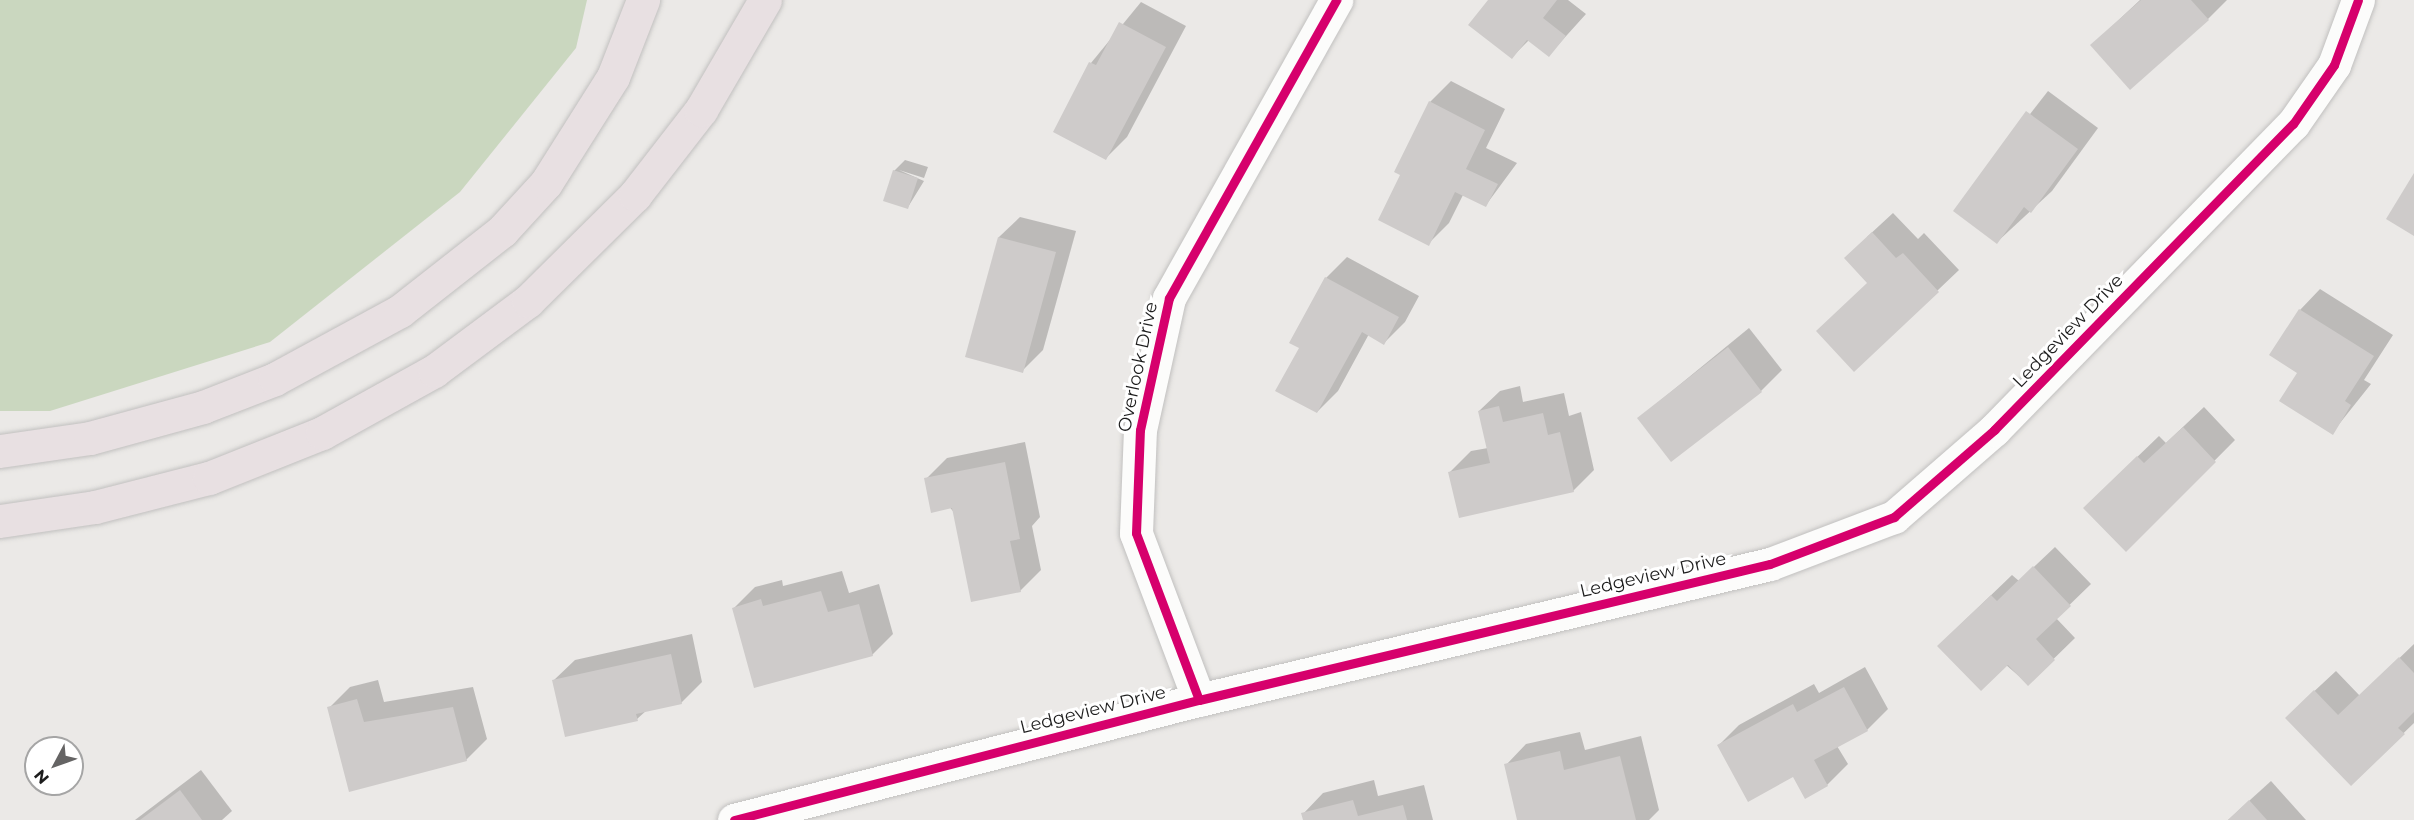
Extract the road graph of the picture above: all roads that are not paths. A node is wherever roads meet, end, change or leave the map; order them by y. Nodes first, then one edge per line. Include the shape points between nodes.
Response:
1 (643, 0) edge
2 (765, 0) edge
3 (1336, 0) edge
4 (2358, 0) edge
5 (0, 451) edge
6 (0, 521) edge
7 (1199, 700) junction
8 (734, 820) edge

1 - 5 highway via 613,77 565,159 502,231 409,305 309,362 203,407 109,434
2 - 6 highway via 701,110 635,195 536,295 434,371 322,433 209,478 105,505
3 - 7 street, Overlook Drive via 1169,298 1140,430 1136,533
4 - 7 street, Ledgeview Drive via 2334,65 2293,124 1994,430 1894,517 1770,564
7 - 8 street, Ledgeview Drive

